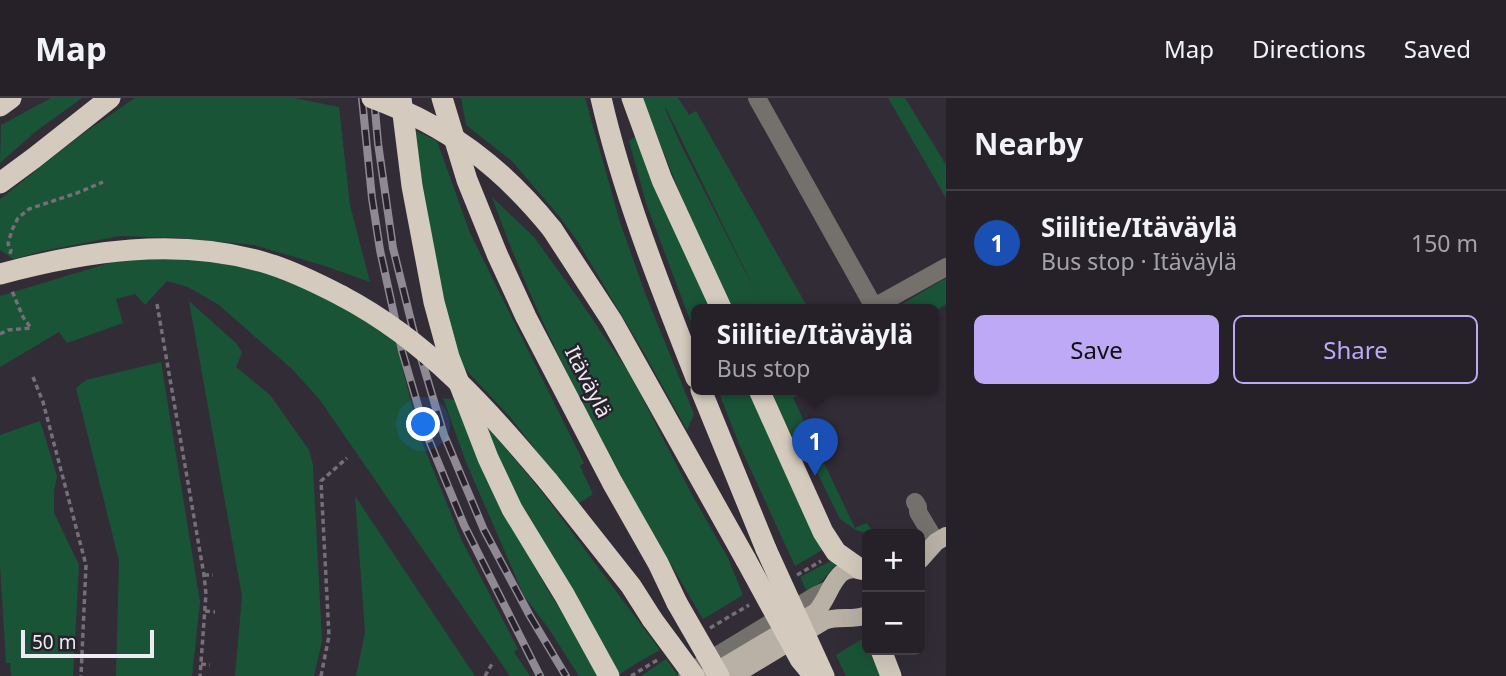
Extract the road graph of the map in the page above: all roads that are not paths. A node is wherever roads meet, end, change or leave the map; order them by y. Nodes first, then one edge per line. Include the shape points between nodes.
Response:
1 (11, 98) edge
2 (372, 98) edge
3 (401, 98) edge
4 (442, 98) edge
5 (601, 98) edge
6 (632, 98) edge
7 (757, 98) edge
8 (102, 105) edge
9 (0, 106) edge
10 (0, 183) edge
11 (946, 267) edge
12 (6, 272) edge
13 (719, 304) edge
14 (872, 304) edge
15 (879, 304) edge
16 (691, 365) edge
17 (703, 395) edge
18 (762, 395) edge
19 (915, 502) dead end
20 (934, 542) edge
21 (862, 569) edge
22 (862, 571) edge
23 (830, 589) junction
24 (859, 617) edge
25 (883, 655) edge
26 (609, 676) edge
27 (687, 676) edge
28 (694, 676) edge
29 (708, 676) edge
30 (719, 676) edge
31 (733, 676) edge
32 (814, 676) edge
33 (824, 676) edge
34 (891, 676) edge

1 - 9 highway
2 - 32 highway, bridge via 422,119 475,152 529,201 552,229 612,321 800,659
3 - 26 highway via 412,186 449,357 512,509
4 - 30 highway, Itäväylä, bridge via 467,180 517,296
5 - 16 highway via 645,245
6 - 13 highway via 662,180
7 - 14 lane
8 - 10 highway
11 - 15 lane
12 - 28 highway, bridge via 119,250 191,250 264,262 342,296 389,323 493,416 631,586
17 - 33 highway, bridge
18 - 21 highway via 823,532 836,552
19 - 20 lane
22 - 23 main road via 841,573
23 - 27 lane
23 - 29 main road via 816,612
24 - 31 main road via 824,621
25 - 34 highway

